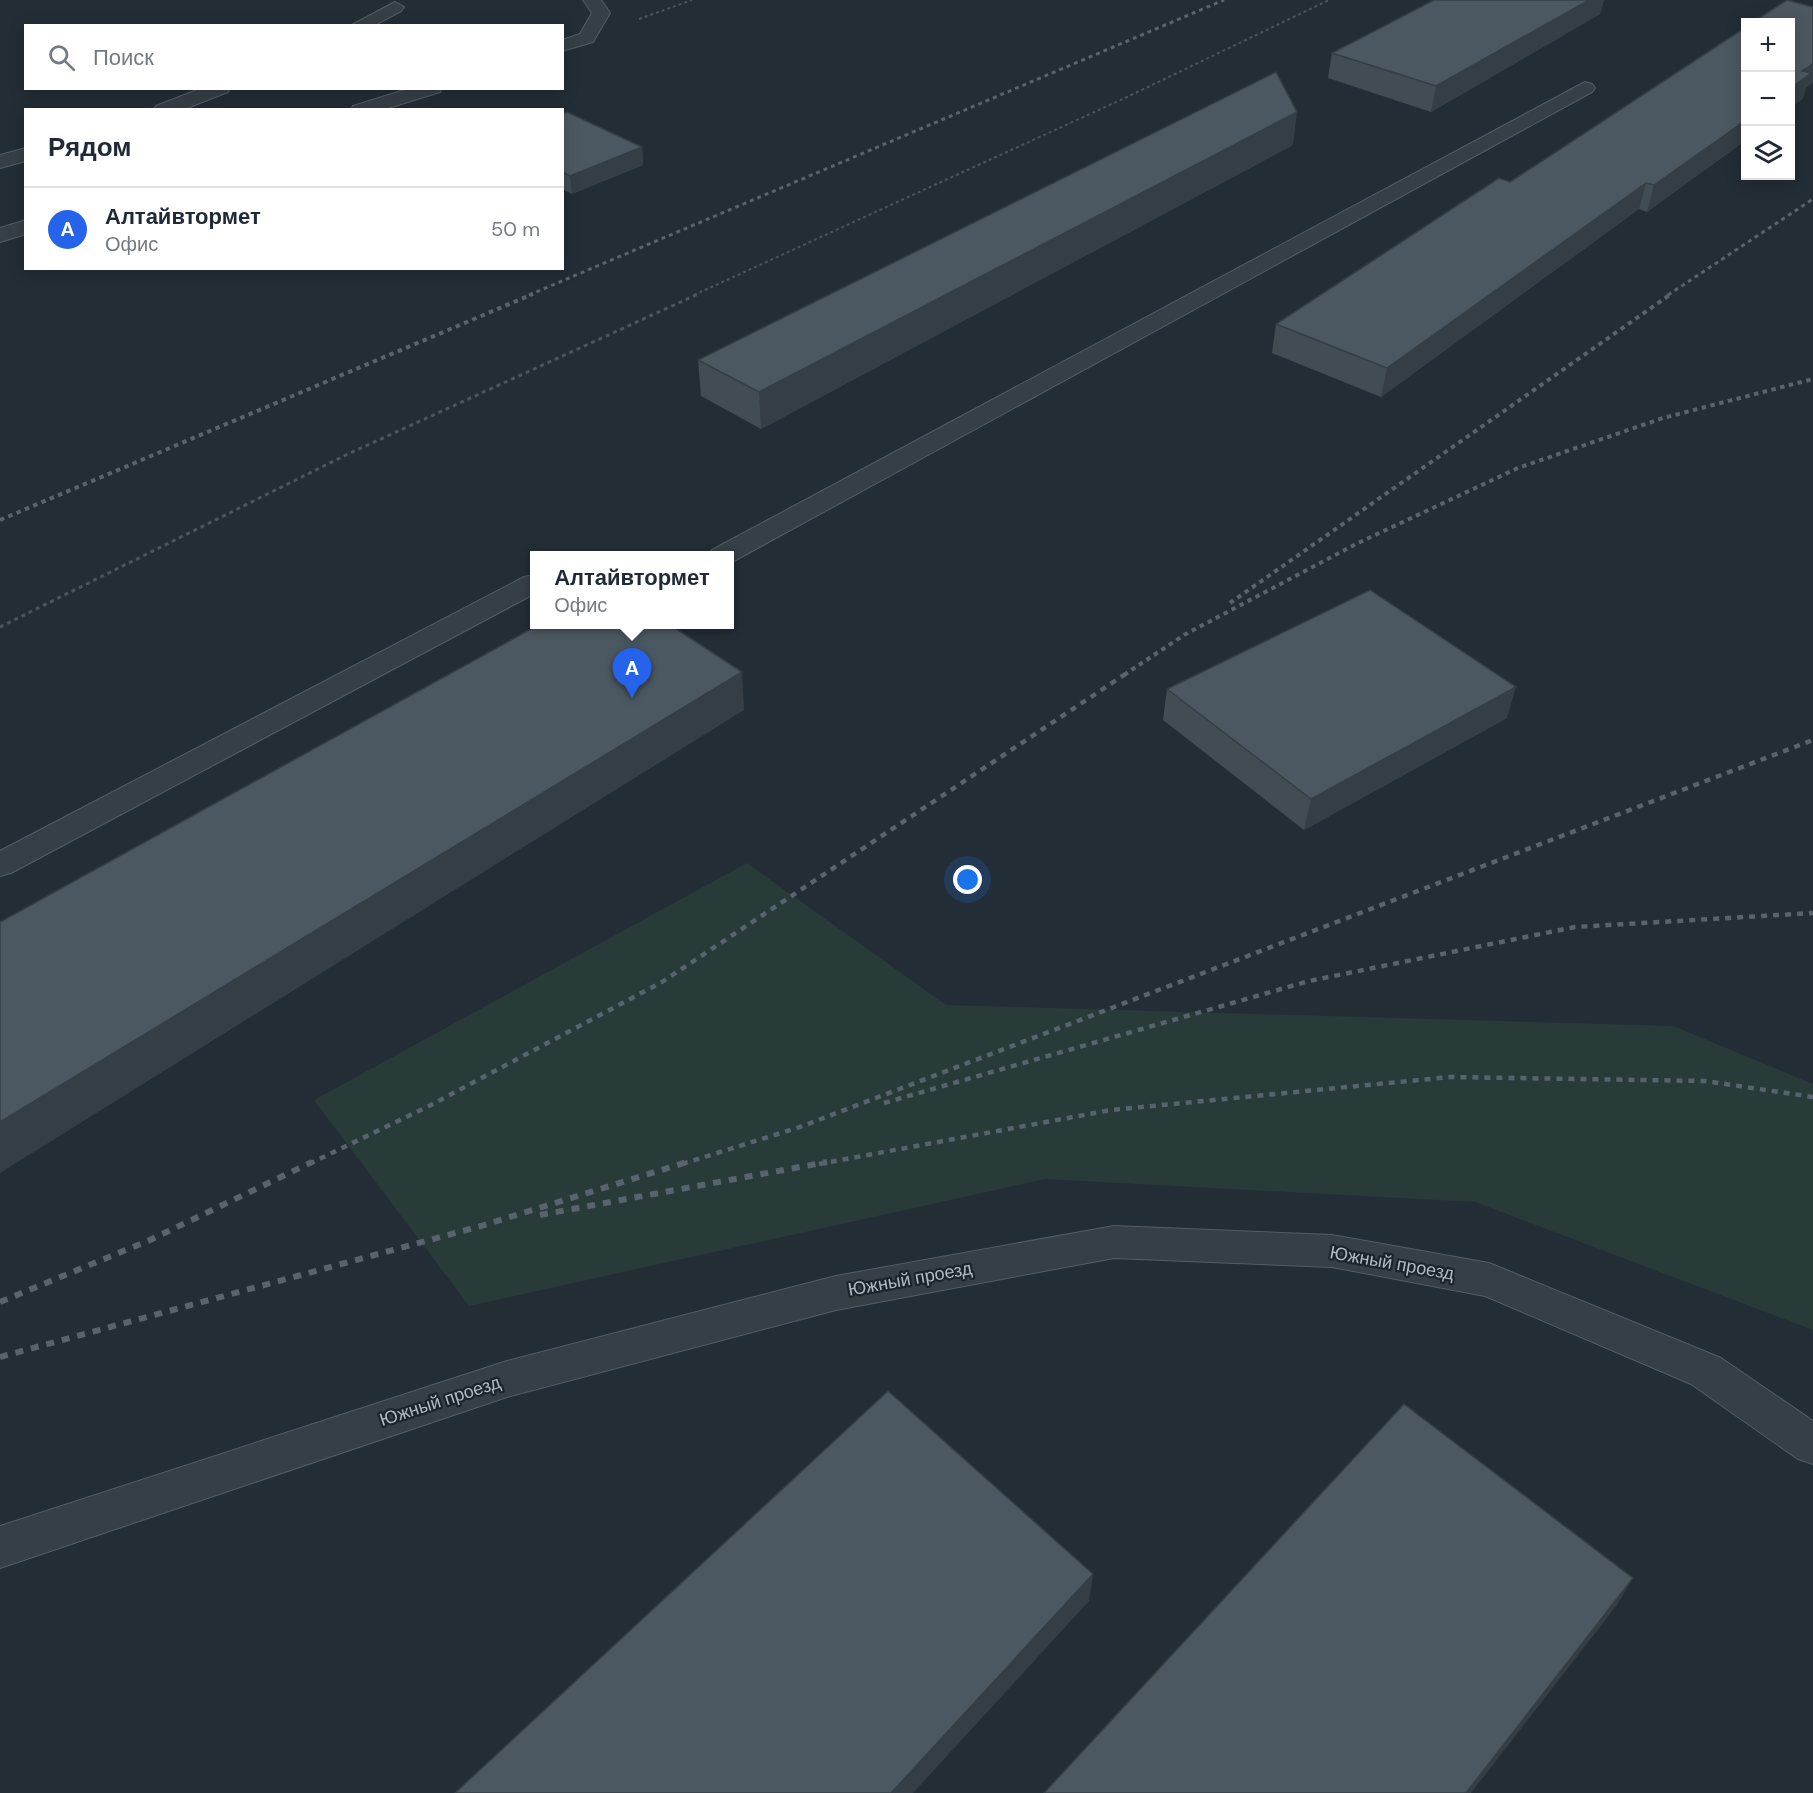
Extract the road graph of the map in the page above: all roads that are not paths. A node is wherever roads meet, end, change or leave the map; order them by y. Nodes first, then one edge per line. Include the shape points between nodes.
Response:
1 (592, 0) edge
2 (395, 7) dead end
3 (363, 24) edge
4 (564, 45) edge
5 (1586, 88) dead end
6 (216, 90) edge
7 (426, 90) edge
8 (168, 108) edge
9 (367, 108) edge
10 (24, 155) edge
11 (0, 162) edge
12 (24, 227) edge
13 (0, 236) edge
14 (729, 551) edge
15 (530, 585) edge
16 (0, 865) edge
17 (1813, 1445) edge
18 (0, 1548) edge

1 - 4 street via 601,13 587,38
2 - 3 street
5 - 14 street
6 - 8 street
7 - 9 street
10 - 11 street
12 - 13 street
15 - 16 street
17 - 18 street, Южный проезд via 1706,1371 1489,1280 1332,1251 1114,1242 836,1293 507,1379

